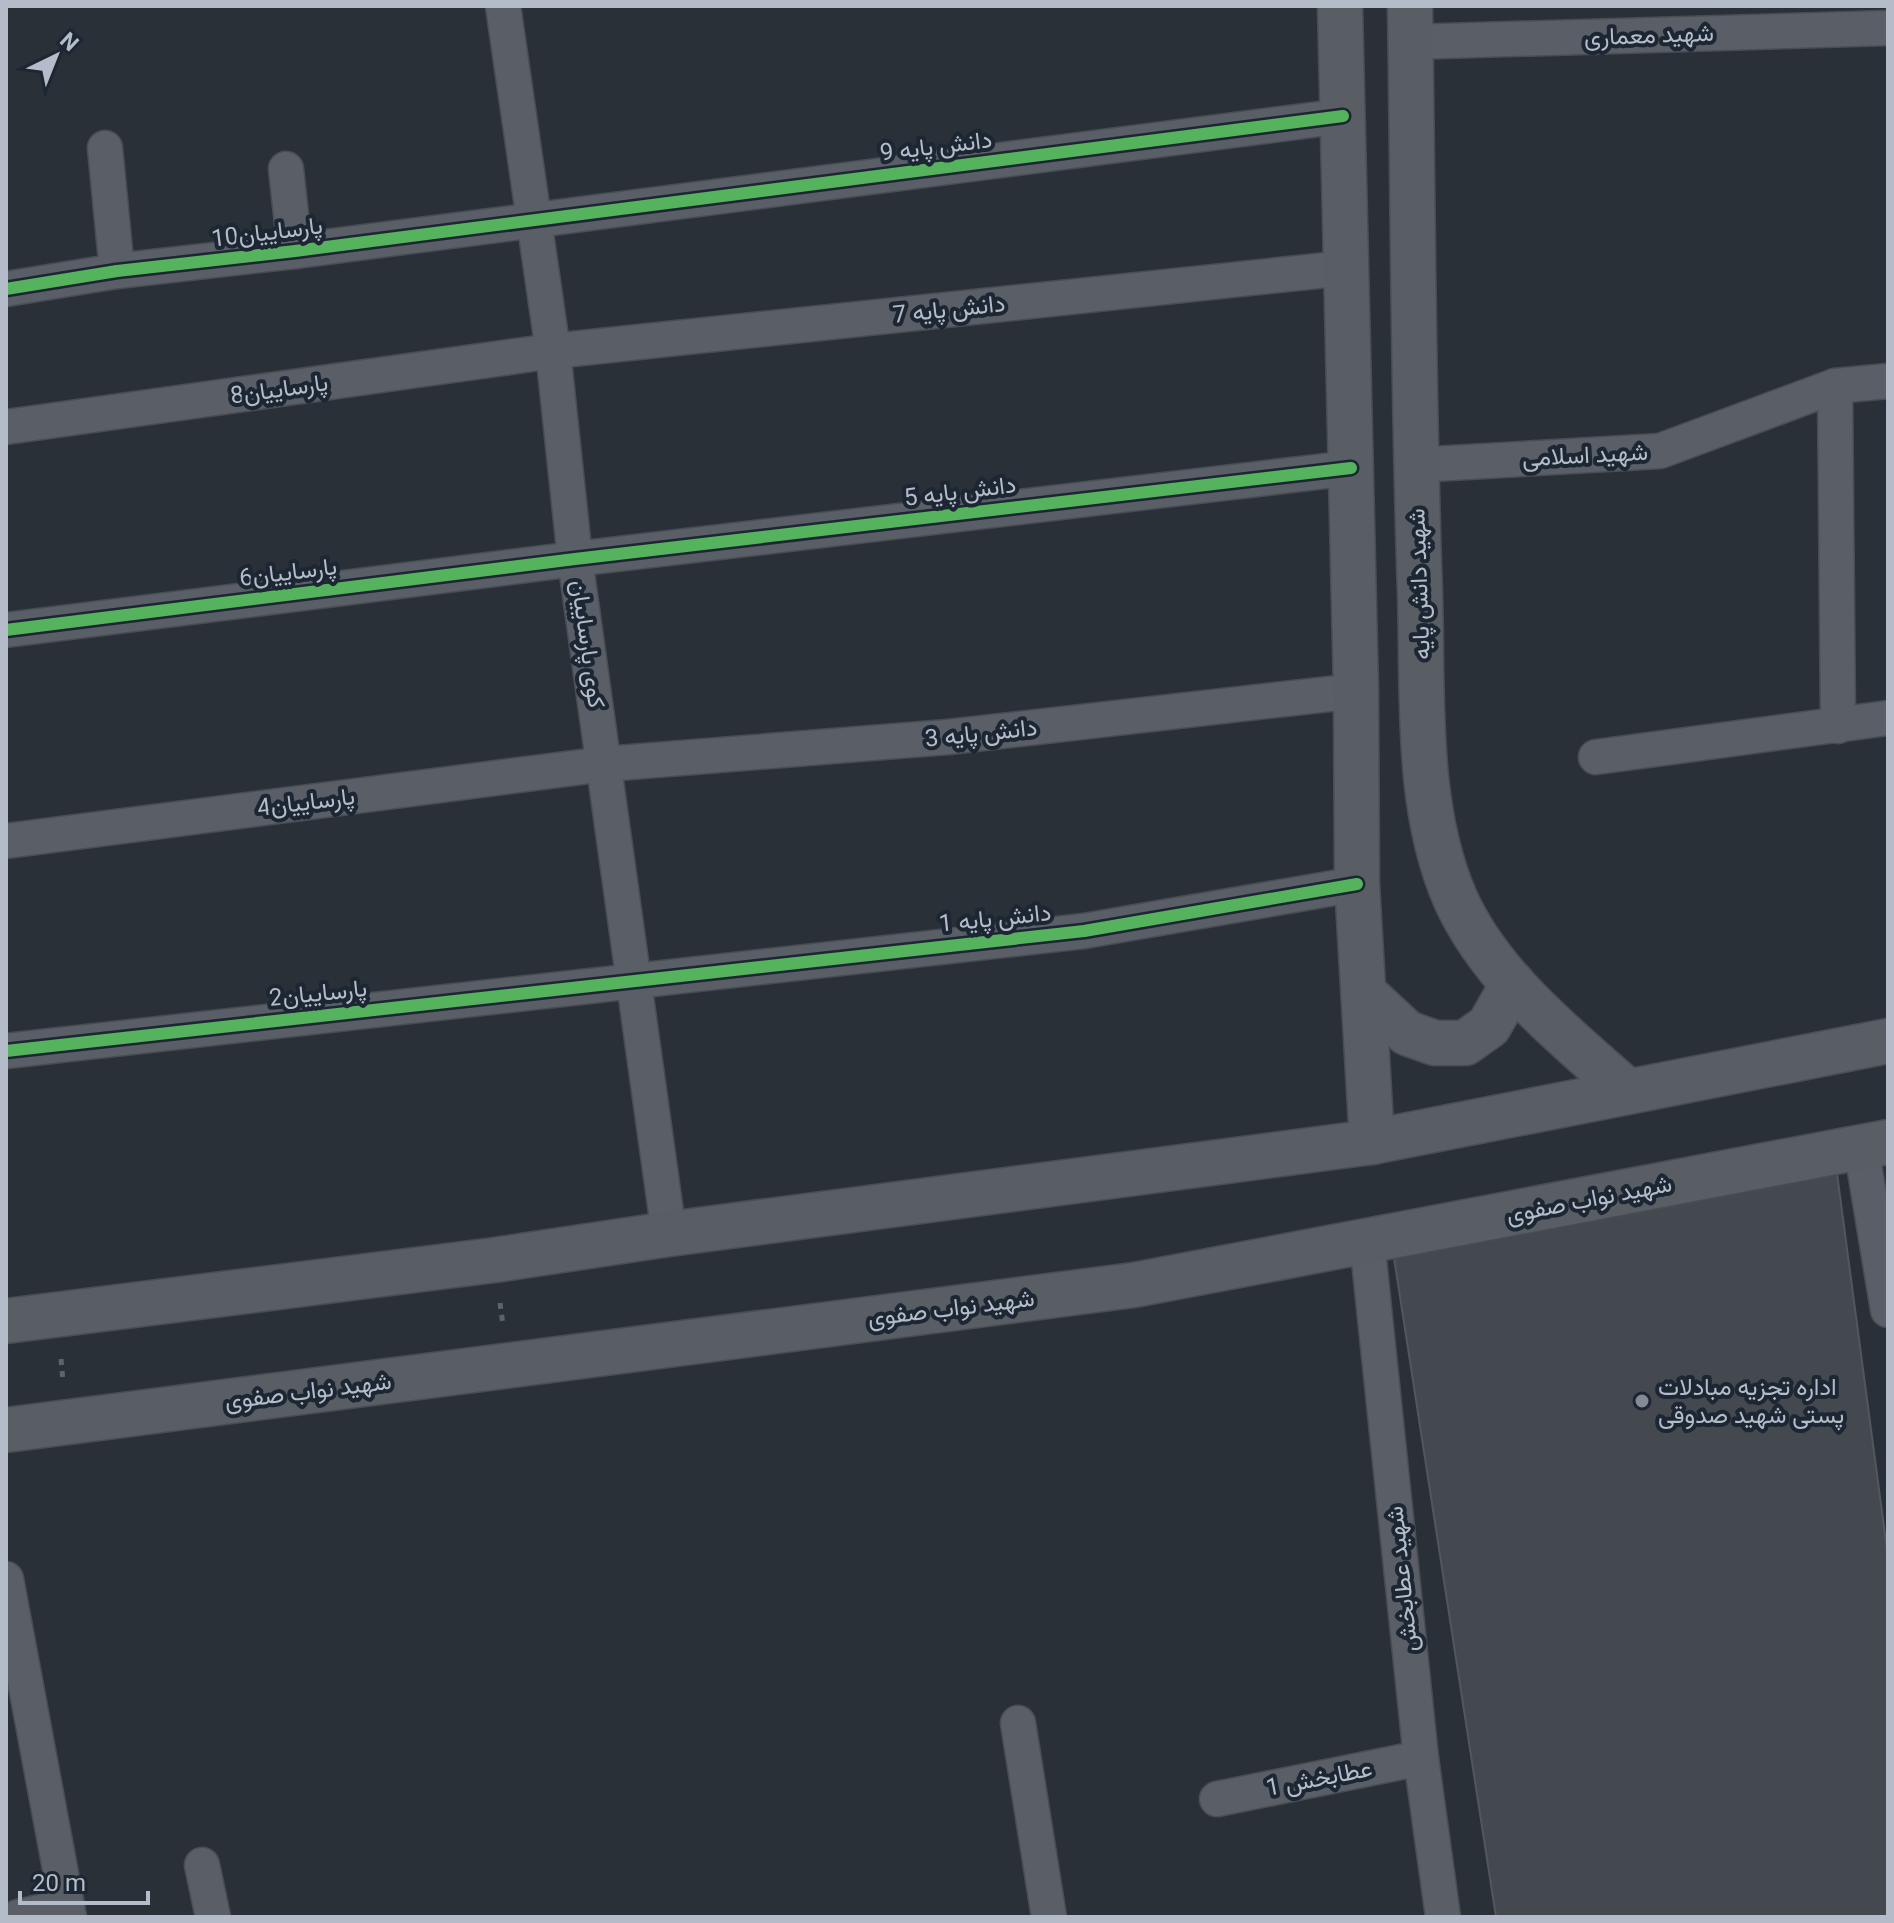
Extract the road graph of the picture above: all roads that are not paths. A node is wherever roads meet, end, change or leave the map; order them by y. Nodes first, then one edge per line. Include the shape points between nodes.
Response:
1 (504, 6) edge
2 (1340, 6) edge
3 (1410, 24) edge
4 (1888, 28) edge
5 (1343, 116) junction
6 (105, 148) dead end
7 (286, 169) dead end
8 (534, 219) junction
9 (295, 251) junction
10 (1346, 268) junction
11 (117, 271) junction
12 (6, 289) edge
13 (553, 351) junction
14 (1888, 381) edge
15 (1835, 386) junction
16 (6, 427) edge
17 (1415, 465) junction
18 (1351, 468) junction
19 (575, 559) junction
20 (6, 630) edge
21 (1356, 691) junction
22 (1888, 718) edge
23 (1838, 726) junction
24 (1596, 757) dead end
25 (605, 764) junction
26 (6, 841) edge
27 (1357, 884) junction
28 (634, 979) junction
29 (1513, 984) junction
30 (1364, 993) junction
31 (1888, 1041) edge
32 (6, 1051) edge
33 (1627, 1091) junction
34 (1372, 1142) junction
35 (1874, 1145) edge
36 (669, 1234) junction
37 (1367, 1241) junction
38 (1888, 1310) edge
39 (6, 1321) edge
40 (6, 1430) edge
41 (6, 1579) edge
42 (1018, 1723) dead end
43 (1421, 1758) junction
44 (1217, 1799) dead end
45 (202, 1865) dead end
46 (68, 1911) edge
47 (18, 1917) edge
48 (213, 1917) edge
49 (1049, 1917) edge
50 (1443, 1917) edge

1 - 8 street, کوی پارساییان
2 - 5 main road
3 - 4 street, شهید معماری
3 - 17 main road, شهید دانش پایه
5 - 8 street, دانش پایه 9
5 - 10 main road
6 - 11 street
7 - 9 street
8 - 9 street, پارساییان10
8 - 13 street, کوی پارساییان
9 - 11 street, پارساییان10
10 - 13 street, دانش پایه 7
10 - 18 main road
11 - 12 street, پارساییان10
13 - 16 street, پارساییان8
13 - 19 street, کوی پارساییان
14 - 15 street, شهید اسلامی
15 - 17 street, شهید اسلامی via 1660,451
15 - 23 street
17 - 29 main road, شهید دانش پایه via 1426,785 1456,900 1479,943
18 - 19 street, دانش پایه 5
18 - 21 main road
19 - 20 street, پارساییان6
19 - 25 street, کوی پارساییان
21 - 25 street, دانش پایه 3 via 948,737
21 - 27 main road
22 - 23 street
23 - 24 street
25 - 26 street, پارساییان4
25 - 28 street, کوی پارساییان
27 - 28 street, دانش پایه 1 via 1084,931
27 - 30 main road
28 - 32 street, پارساییان2
28 - 36 street, کوی پارساییان
29 - 30 main road via 1489,1026 1465,1043 1435,1043 1407,1033
29 - 33 main road, شهید دانش پایه
30 - 34 main road
31 - 33 main road
33 - 34 main road
34 - 36 main road
35 - 37 main road, شهید نواب صفوی
35 - 38 street
36 - 39 main road
37 - 40 main road, شهید نواب صفوی via 1134,1285
37 - 43 street, شهید عطابخش
41 - 46 street
42 - 49 street
43 - 44 street, عطابخش 1
43 - 50 street, شهید عطابخش
45 - 48 street
46 - 47 street

